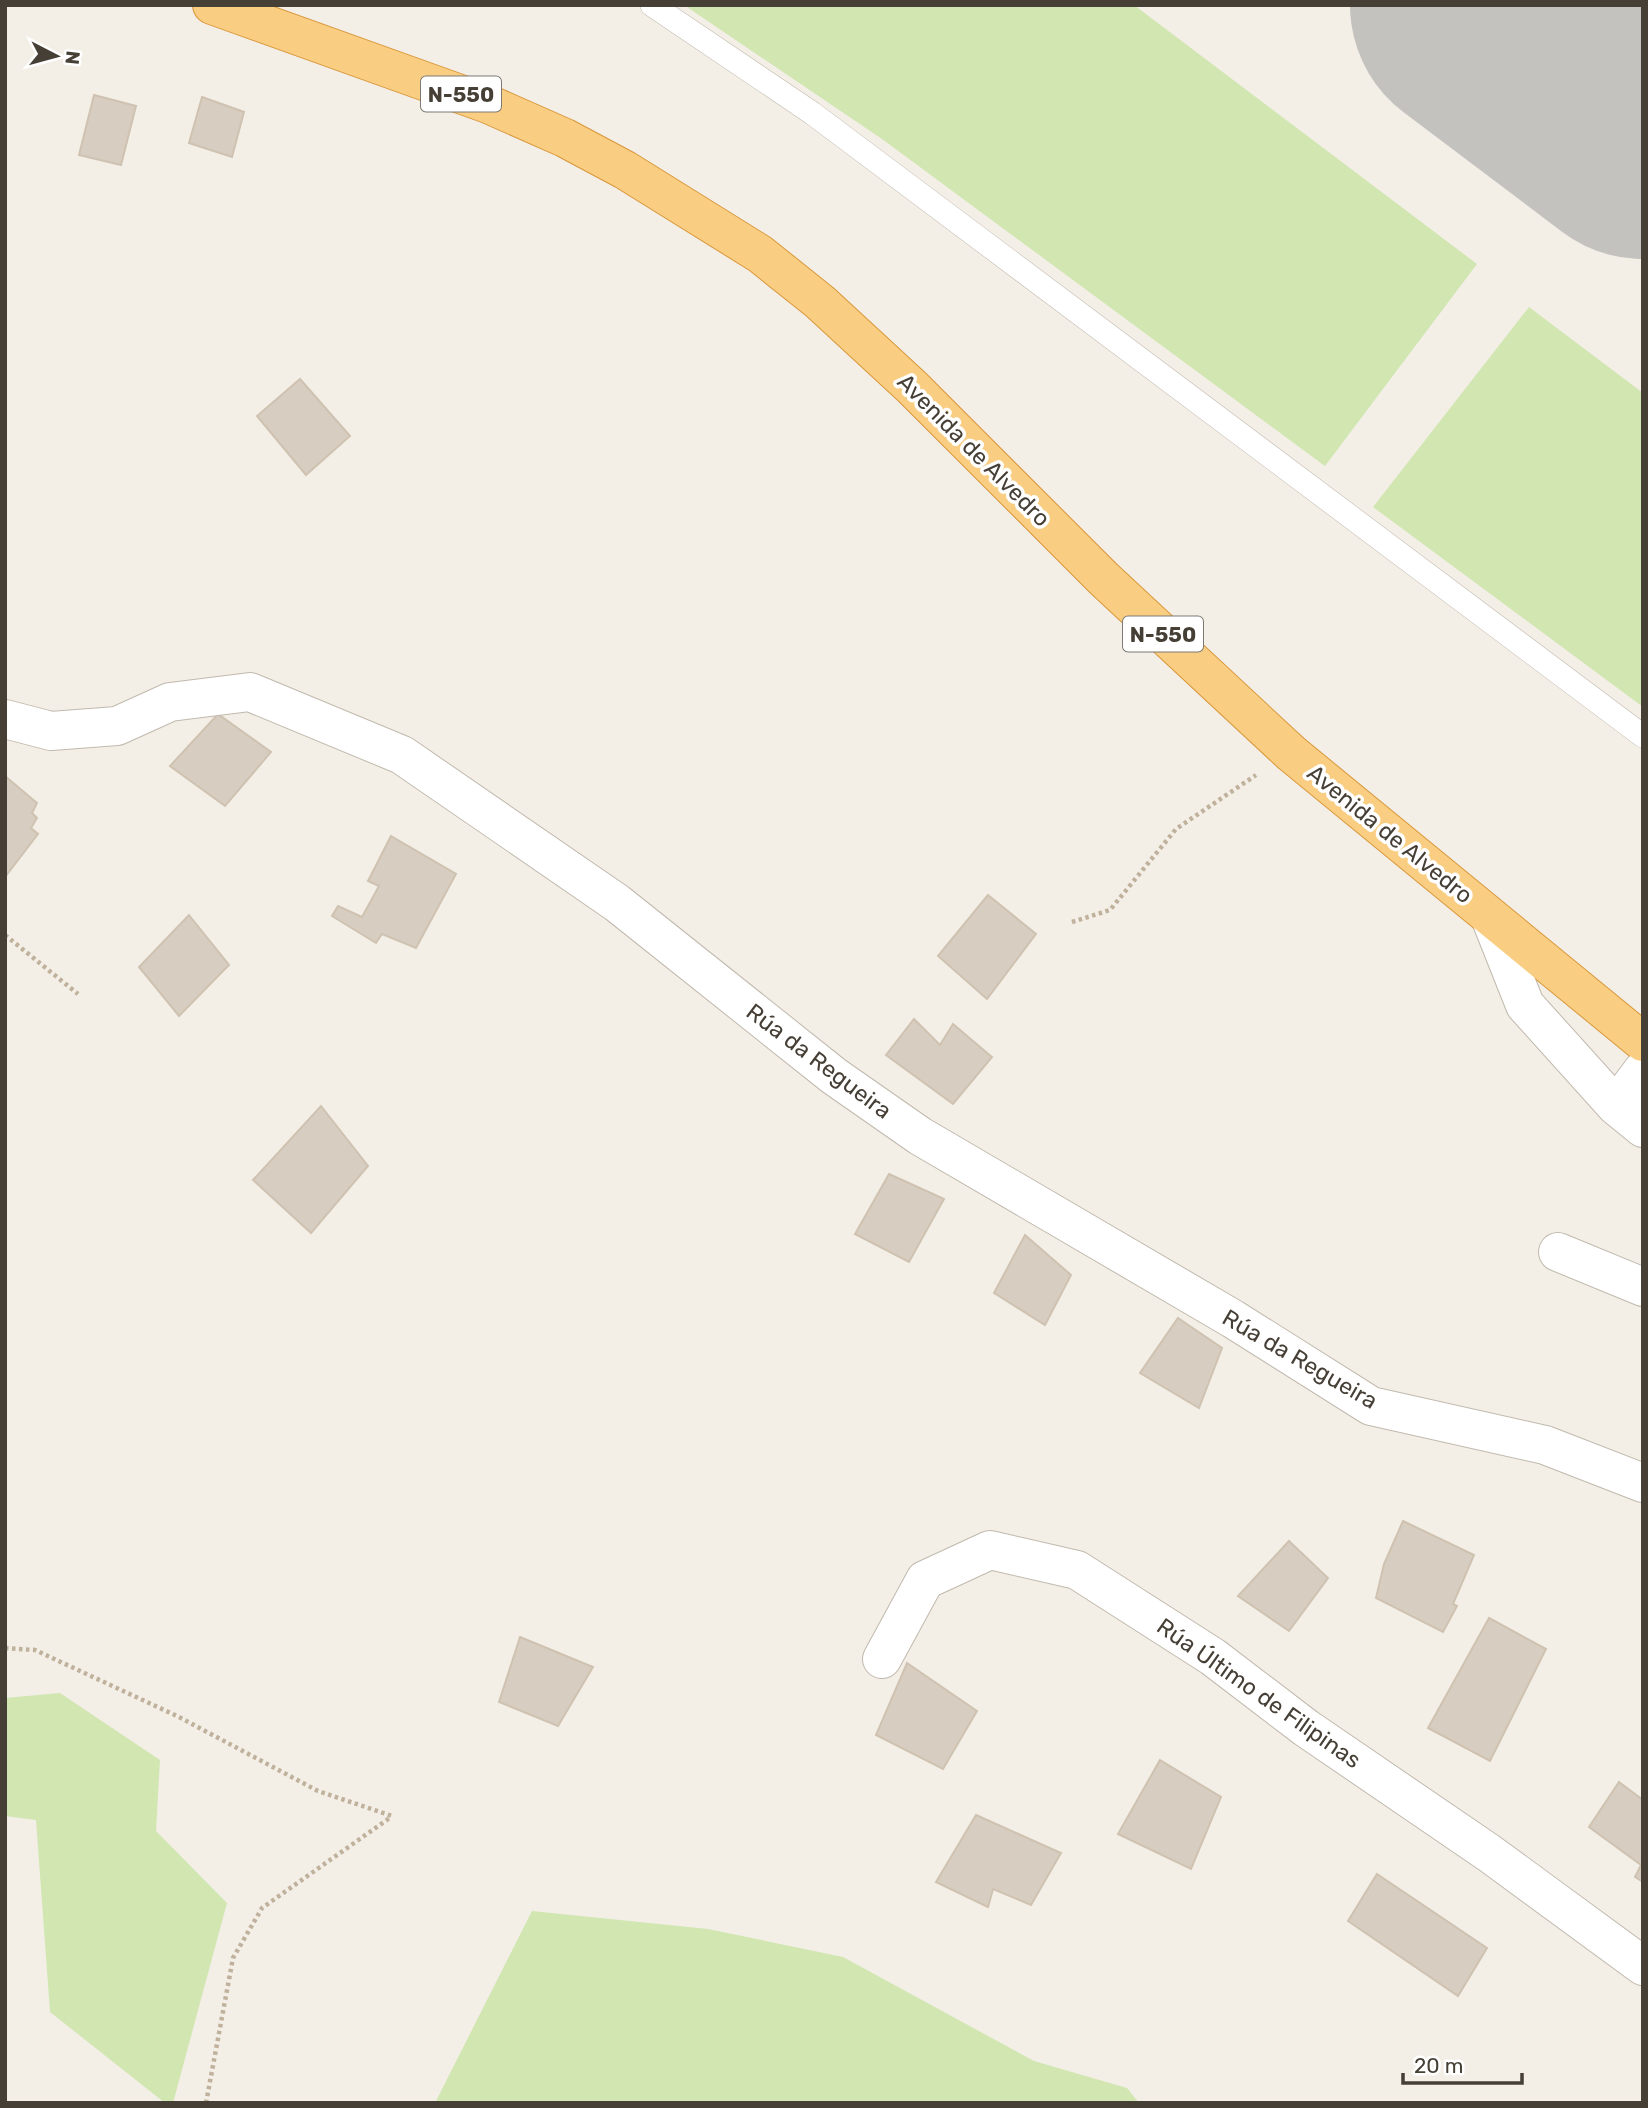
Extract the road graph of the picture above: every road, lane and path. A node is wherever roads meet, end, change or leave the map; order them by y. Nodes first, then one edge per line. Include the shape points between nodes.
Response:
1 (212, 5) edge
2 (652, 5) edge
3 (5, 719) edge
4 (1643, 736) edge
5 (1291, 753) junction
6 (1490, 917) junction
7 (1073, 922) dead end
8 (5, 935) edge
9 (78, 995) dead end
10 (1643, 1042) edge
11 (1643, 1070) edge
12 (1629, 1117) edge
13 (1558, 1252) dead end
14 (1643, 1287) edge
15 (1643, 1483) edge
16 (5, 1648) edge
17 (882, 1659) dead end
18 (1643, 1966) edge
19 (206, 2103) edge

1 - 5 highway, Avenida de Alvedro / N-550 via 488,104 565,138 760,254 912,387 1104,579
2 - 4 lane via 812,113
3 - 15 street, Rúa da Regueira via 51,731 117,726 170,702 250,692 402,755 617,903 834,1076 920,1136 1233,1319 1371,1406 1545,1445
5 - 6 highway, Avenida de Alvedro / N-550
5 - 7 path via 1175,829 1110,910
6 - 10 highway, Avenida de Alvedro / N-550
6 - 12 street via 1525,1005
8 - 9 path
11 - 12 street
13 - 14 street
16 - 19 path via 35,1650 177,1716 318,1791 392,1816 262,1908 233,1958
17 - 18 street, Rúa Último de Filipinas via 925,1580 990,1550 1077,1570 1213,1657

